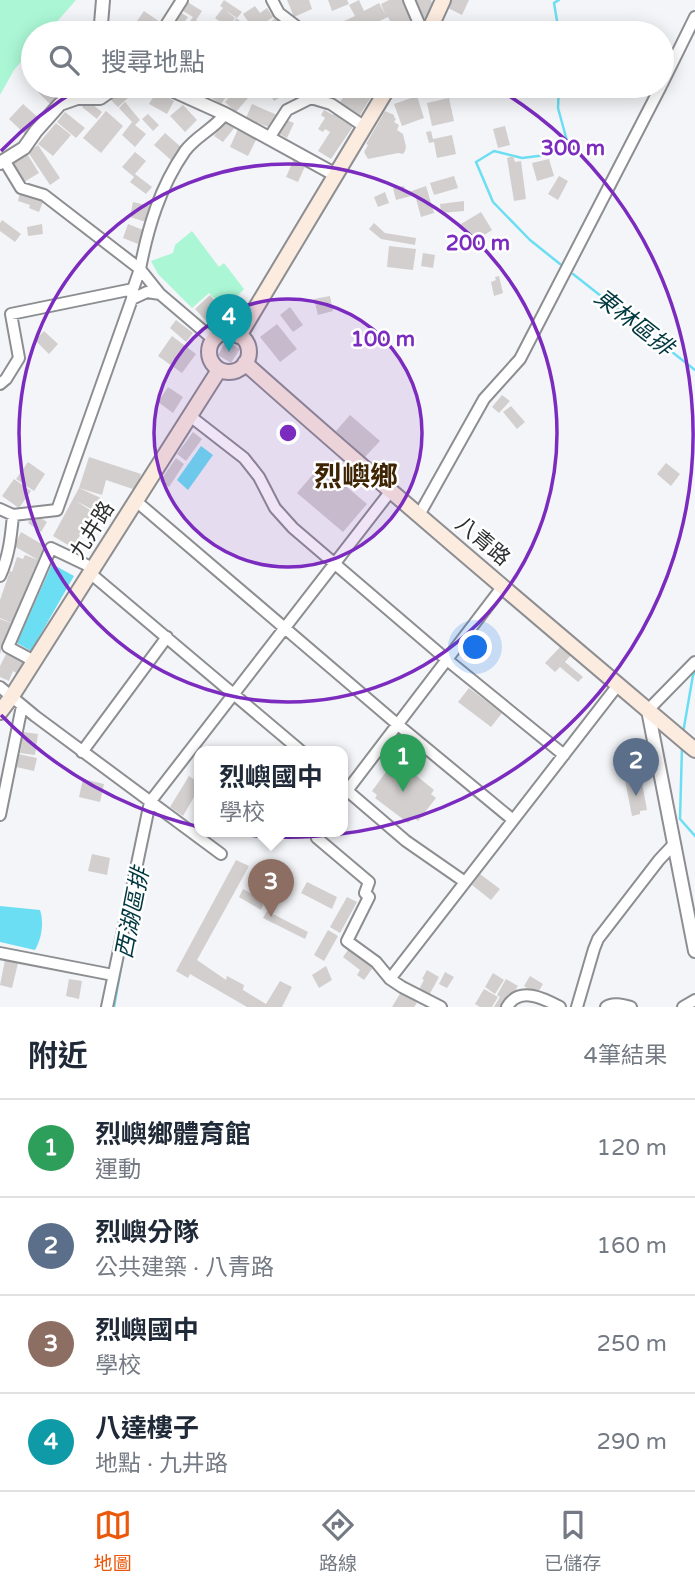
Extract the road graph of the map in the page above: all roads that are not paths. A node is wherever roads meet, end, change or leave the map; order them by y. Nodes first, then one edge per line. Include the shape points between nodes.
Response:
1 (103, 0) edge
2 (182, 0) edge
3 (272, 0) edge
4 (409, 0) edge
5 (443, 0) edge
6 (695, 17) edge
7 (101, 21) edge
8 (169, 21) edge
9 (289, 21) edge
10 (420, 21) edge
11 (432, 21) edge
12 (674, 59) edge
13 (78, 98) edge
14 (78, 98) edge
15 (100, 98) edge
16 (190, 98) edge
17 (380, 98) edge
18 (654, 98) edge
19 (225, 114) junction
20 (365, 127) junction
21 (269, 138) junction
22 (2, 161) edge
23 (336, 175) junction
24 (140, 269) junction
25 (132, 294) junction
26 (160, 294) junction
27 (239, 335) junction
28 (214, 340) junction
29 (245, 363) junction
30 (219, 370) junction
31 (0, 384) edge
32 (190, 416) junction
33 (390, 492) junction
34 (136, 501) junction
35 (0, 509) edge
36 (13, 515) junction
37 (418, 516) junction
38 (334, 564) junction
39 (92, 571) junction
40 (0, 576) edge
41 (503, 586) junction
42 (286, 627) junction
43 (167, 637) junction
44 (446, 659) junction
45 (34, 661) junction
46 (695, 662) edge
47 (618, 685) junction
48 (234, 694) junction
49 (11, 696) edge
50 (648, 710) junction
51 (0, 712) edge
52 (397, 724) junction
53 (295, 746) edge
54 (695, 750) edge
55 (82, 752) junction
56 (564, 755) junction
57 (348, 786) edge
58 (348, 794) edge
59 (150, 802) junction
60 (0, 815) edge
61 (513, 820) junction
62 (194, 835) edge
63 (197, 837) edge
64 (318, 837) edge
65 (674, 844) junction
66 (221, 855) dead end
67 (465, 882) junction
68 (695, 951) edge
69 (0, 953) edge
70 (113, 975) junction
71 (390, 979) junction
72 (695, 1000) edge
73 (107, 1007) edge
74 (441, 1007) edge
75 (507, 1007) edge
76 (560, 1007) edge
77 (577, 1007) edge
78 (606, 1007) edge
79 (631, 1007) edge
80 (682, 1007) edge

1 - 7 street
2 - 8 street
3 - 9 street
4 - 10 street
5 - 11 main road
6 - 12 street
13 - 15 street
14 - 22 street via 60,104 24,148
16 - 19 street
17 - 20 main road
18 - 37 street via 520,359 484,399
19 - 21 street
19 - 24 street via 186,150 159,197
20 - 21 street via 331,104 312,98 287,110
20 - 23 main road
21 - 23 street
22 - 24 street via 21,188 44,195
23 - 27 main road
24 - 25 street
24 - 26 street
25 - 26 street
25 - 31 street via 11,314 19,358
25 - 36 street via 57,510
26 - 28 street
27 - 28 main road via 223,333
27 - 29 main road via 248,351
28 - 30 main road via 209,356
29 - 30 main road via 230,372
29 - 33 main road, 八青路
30 - 32 main road, 九井路
32 - 34 main road, 九井路
32 - 38 street via 244,458 275,508
33 - 37 main road, 八青路
33 - 38 street
34 - 39 main road, 九井路
34 - 42 street
35 - 36 street
36 - 40 street
37 - 41 main road, 八青路
38 - 42 street
38 - 44 street
39 - 43 street
39 - 45 main road, 九井路
39 - 45 street via 51,548 8,647
41 - 44 street
41 - 47 main road, 八青路
42 - 48 street
42 - 52 street
43 - 48 street
43 - 55 street
44 - 52 street
44 - 56 street
45 - 49 main road, 九井路
46 - 50 street
47 - 50 main road, 八青路
47 - 56 street
48 - 53 street
48 - 59 street
49 - 51 main road, 九井路
49 - 55 street
49 - 60 street
50 - 54 main road, 八青路
50 - 65 street
52 - 57 street
52 - 61 street
55 - 59 street
56 - 61 street
58 - 67 street
59 - 62 street
59 - 70 street
61 - 67 street
63 - 66 street
64 - 71 street via 369,882 365,893 369,897 347,941
65 - 68 street
65 - 77 street via 598,939
67 - 71 street
69 - 70 street
70 - 73 street
71 - 74 street
72 - 80 street
75 - 76 street via 521,995 539,996
78 - 79 street

